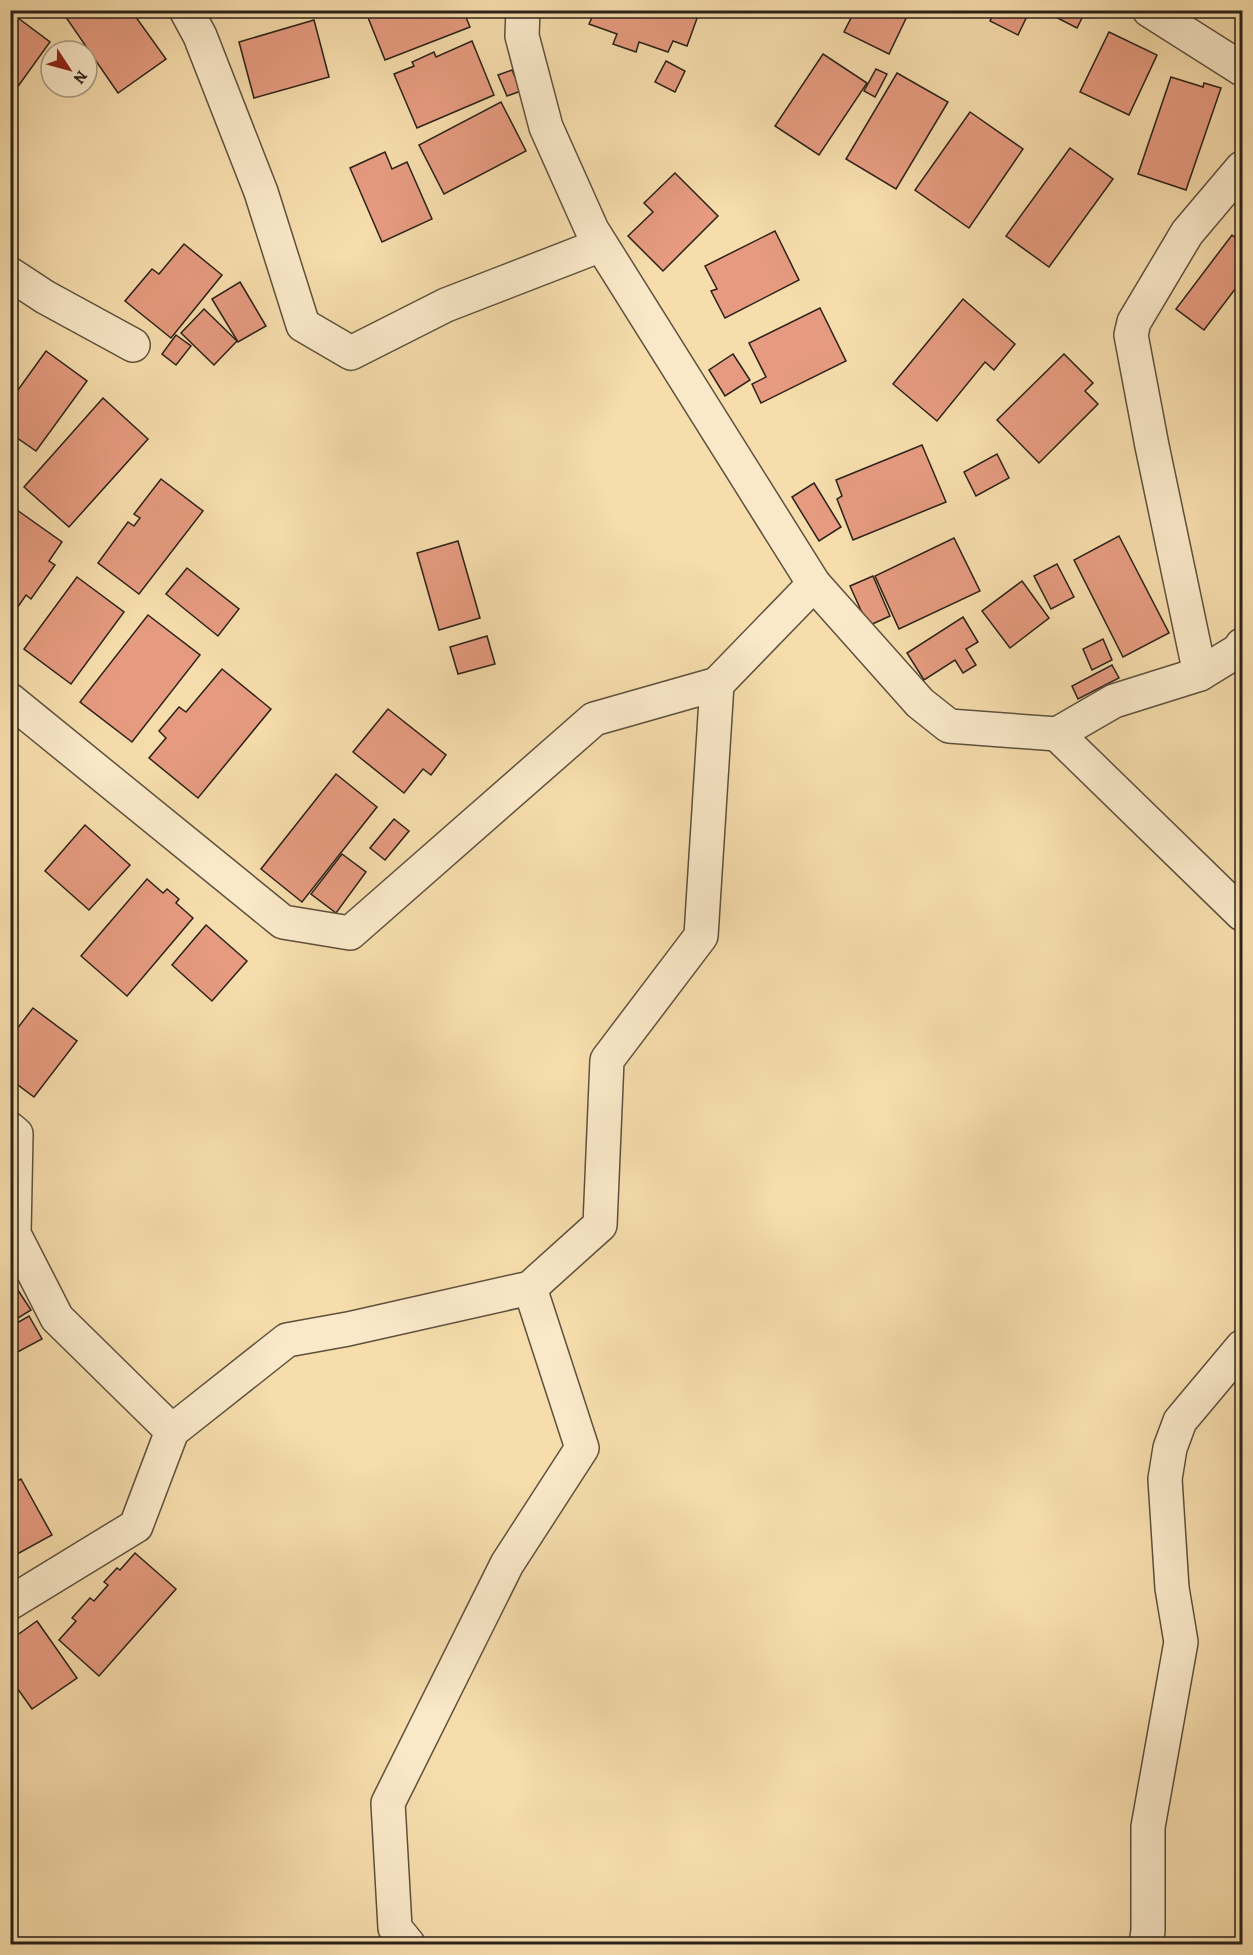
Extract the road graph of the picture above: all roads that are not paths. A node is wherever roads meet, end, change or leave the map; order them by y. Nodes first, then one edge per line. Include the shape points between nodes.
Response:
1 (186, 10) edge
2 (523, 10) edge
3 (1149, 10) edge
4 (1242, 69) edge
5 (1242, 168) edge
6 (601, 245) junction
7 (10, 274) edge
8 (133, 345) dead end
9 (814, 584) junction
10 (1241, 652) edge
11 (1200, 674) junction
12 (717, 684) junction
13 (10, 700) edge
14 (1057, 734) junction
15 (1242, 914) edge
16 (10, 1129) edge
17 (530, 1288) junction
18 (1242, 1347) edge
19 (172, 1431) junction
20 (10, 1603) edge
21 (408, 1944) edge
22 (1146, 1944) edge

1 - 6 street via 200,36 261,192 303,325 351,352 446,305
2 - 6 street via 522,36 546,127
3 - 4 street
5 - 11 street via 1188,232 1134,322 1131,335
6 - 9 street
7 - 8 street
9 - 12 street
9 - 14 street via 920,703 949,726
10 - 11 street
11 - 14 street via 1114,701
12 - 13 street via 594,719 350,933 283,922
12 - 17 street via 701,936 607,1060 600,1225
14 - 15 street
16 - 19 street via 16,1134 15,1234 57,1318
17 - 19 street via 287,1340
17 - 21 street via 582,1448 507,1564 388,1803 395,1928
18 - 22 street via 1180,1421 1165,1479 1181,1642 1148,1827
19 - 20 street via 136,1526

